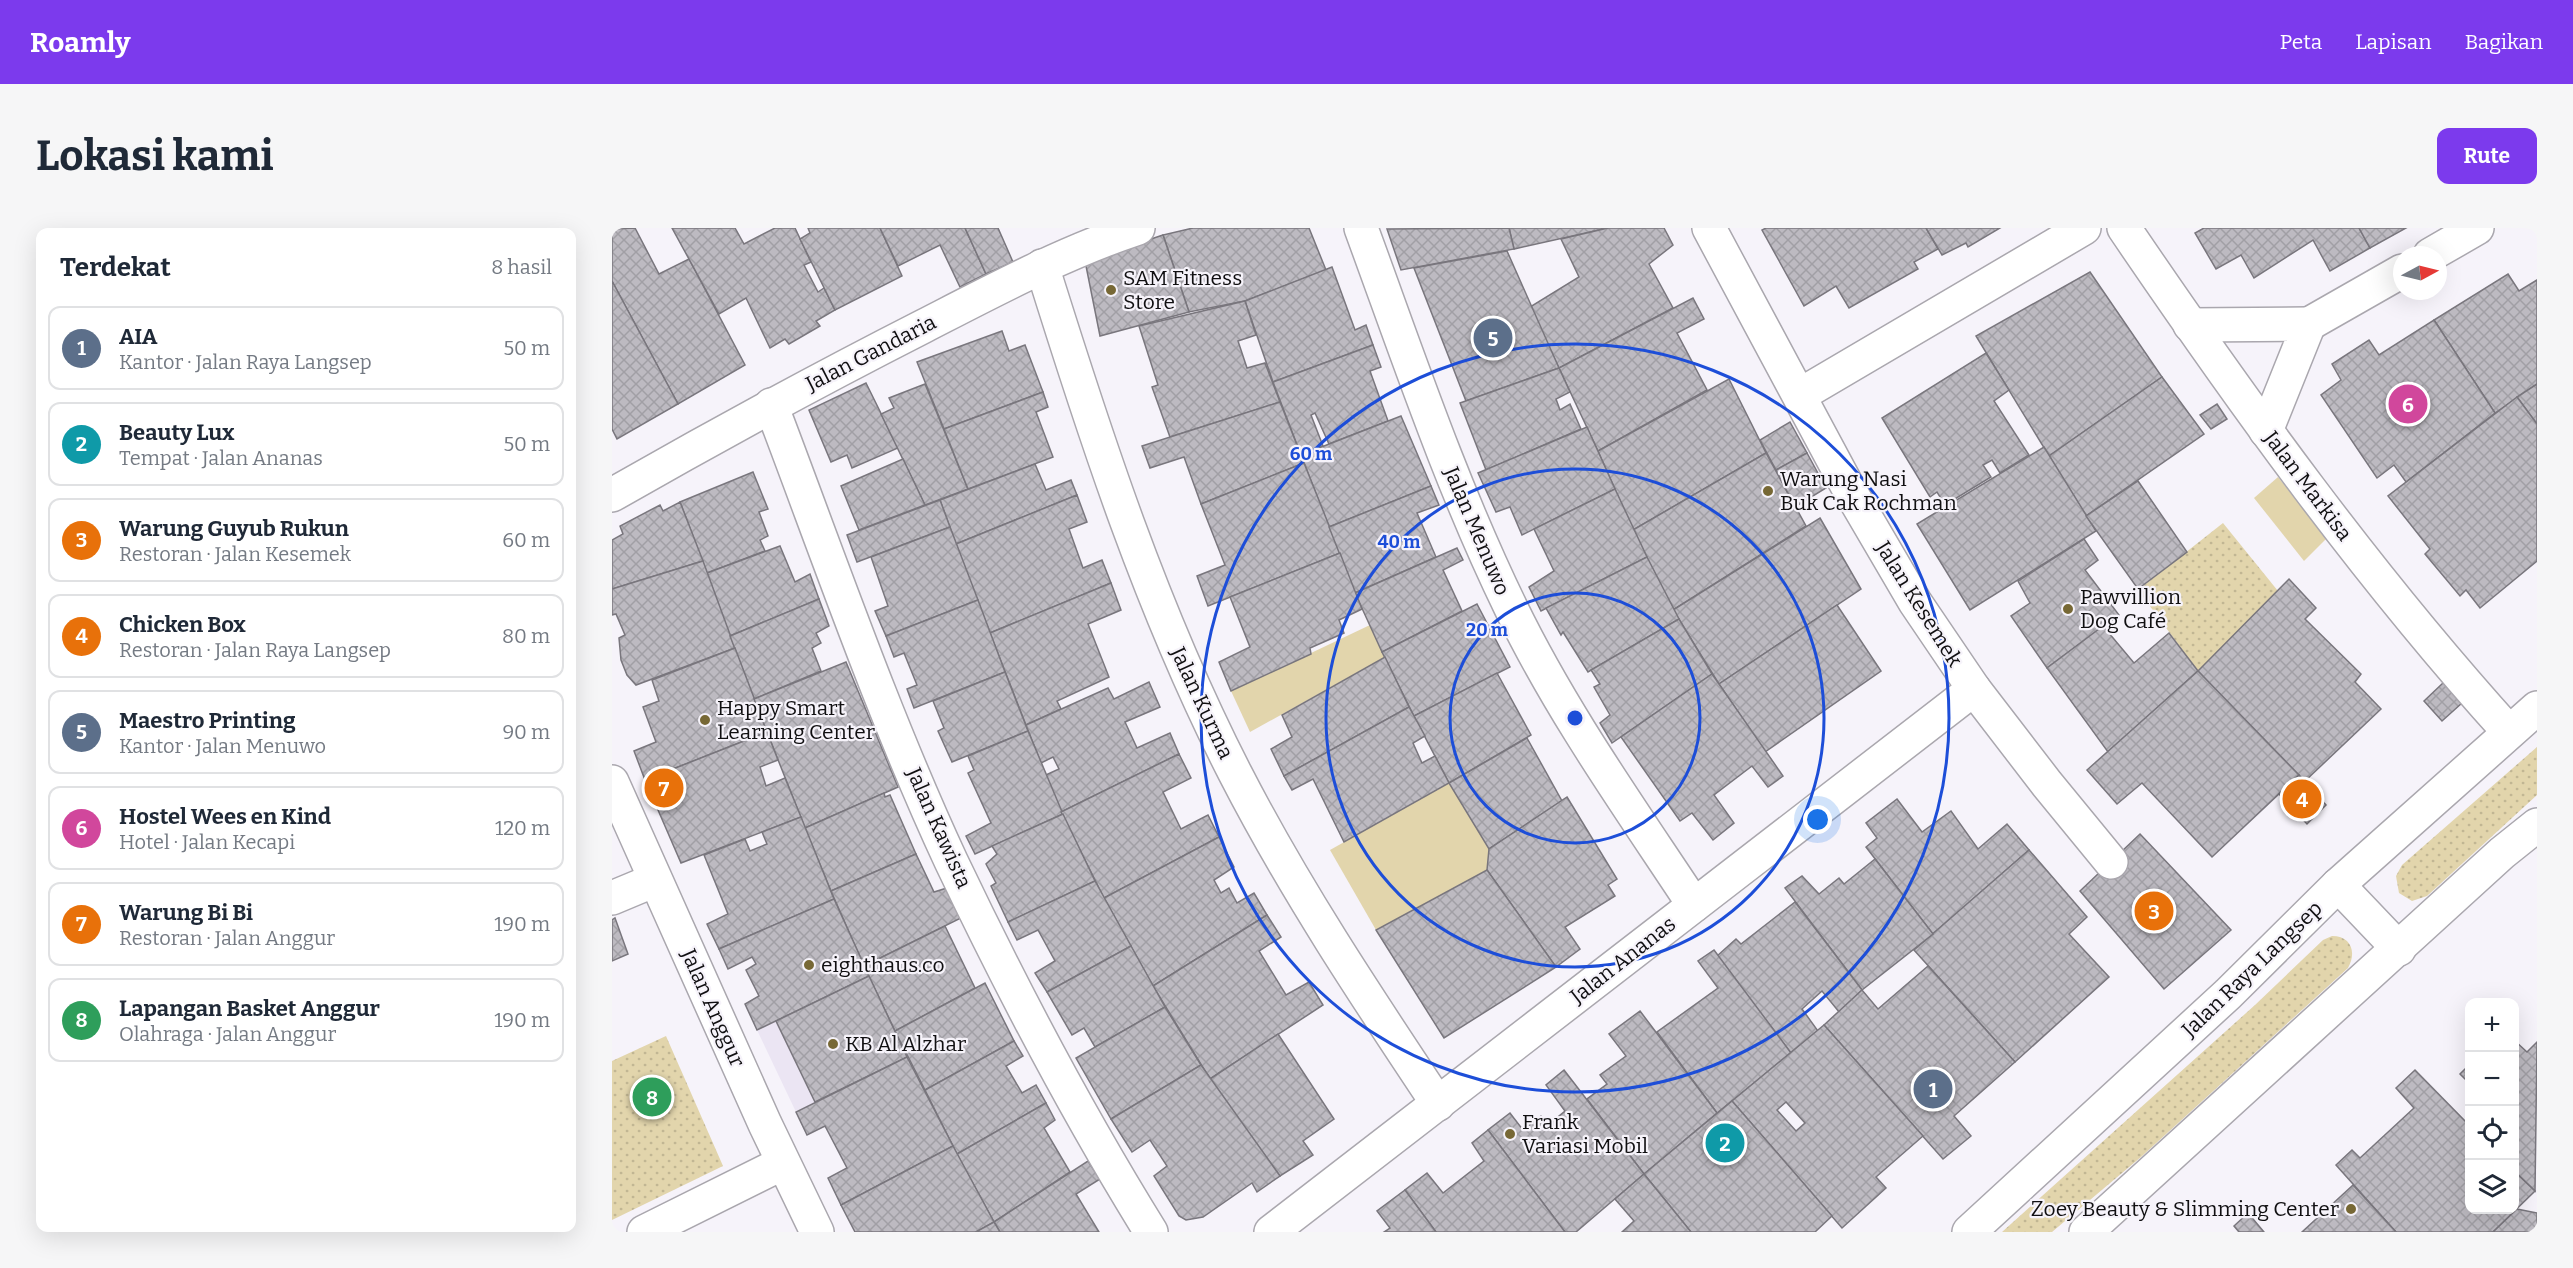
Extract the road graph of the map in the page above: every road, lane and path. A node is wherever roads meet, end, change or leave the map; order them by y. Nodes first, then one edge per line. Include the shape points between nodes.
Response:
1 (1138, 228) edge
2 (1361, 228) edge
3 (1709, 228) edge
4 (2084, 228) edge
5 (2124, 228) edge
6 (2477, 228) edge
7 (2446, 246) edge
8 (1042, 266) junction
9 (2393, 276) edge
10 (2309, 324) junction
11 (2190, 325) junction
12 (1800, 395) junction
13 (771, 405) junction
14 (2266, 431) junction
15 (612, 495) edge
16 (1974, 688) junction
17 (2537, 708) edge
18 (2509, 732) junction
19 (612, 782) edge
20 (2537, 825) edge
21 (2111, 862) dead end
22 (655, 880) junction
23 (2338, 885) junction
24 (612, 898) edge
25 (1694, 905) junction
26 (2399, 949) junction
27 (1438, 1104) junction
28 (783, 1163) junction
29 (644, 1232) edge
30 (817, 1232) edge
31 (1151, 1232) edge
32 (1271, 1232) edge
33 (1969, 1232) edge
34 (2086, 1232) edge

1 - 8 street, Jalan Gandaria
2 - 25 street, Jalan Menuwo via 1466,511 1511,609 1563,706
3 - 12 street, Jalan Kesemek
4 - 12 street
5 - 11 street, Jalan Markisa
6 - 7 street
8 - 13 street, Jalan Gandaria
8 - 27 street, Jalan Kurma via 1134,545 1169,632 1234,772 1333,945
9 - 10 street
10 - 11 street
10 - 14 street
11 - 14 street, Jalan Markisa
12 - 16 street, Jalan Kesemek via 1909,592
13 - 15 street, Jalan Gandaria
13 - 31 street, Jalan Kawista via 950,859 1013,986
14 - 18 street, Jalan Markisa via 2409,616
16 - 21 street, Jalan Kesemek
16 - 25 street, Jalan Ananas
17 - 18 street, Jalan Raya Langsep
18 - 23 street, Jalan Raya Langsep
19 - 22 street, Jalan Anggur
20 - 26 street
22 - 24 street
22 - 28 street, Jalan Anggur
23 - 26 street
23 - 33 street, Jalan Raya Langsep via 2228,994
25 - 27 street, Jalan Ananas
26 - 34 street
27 - 32 street, Jalan Ananas
28 - 29 street
28 - 30 street, Jalan Anggur

